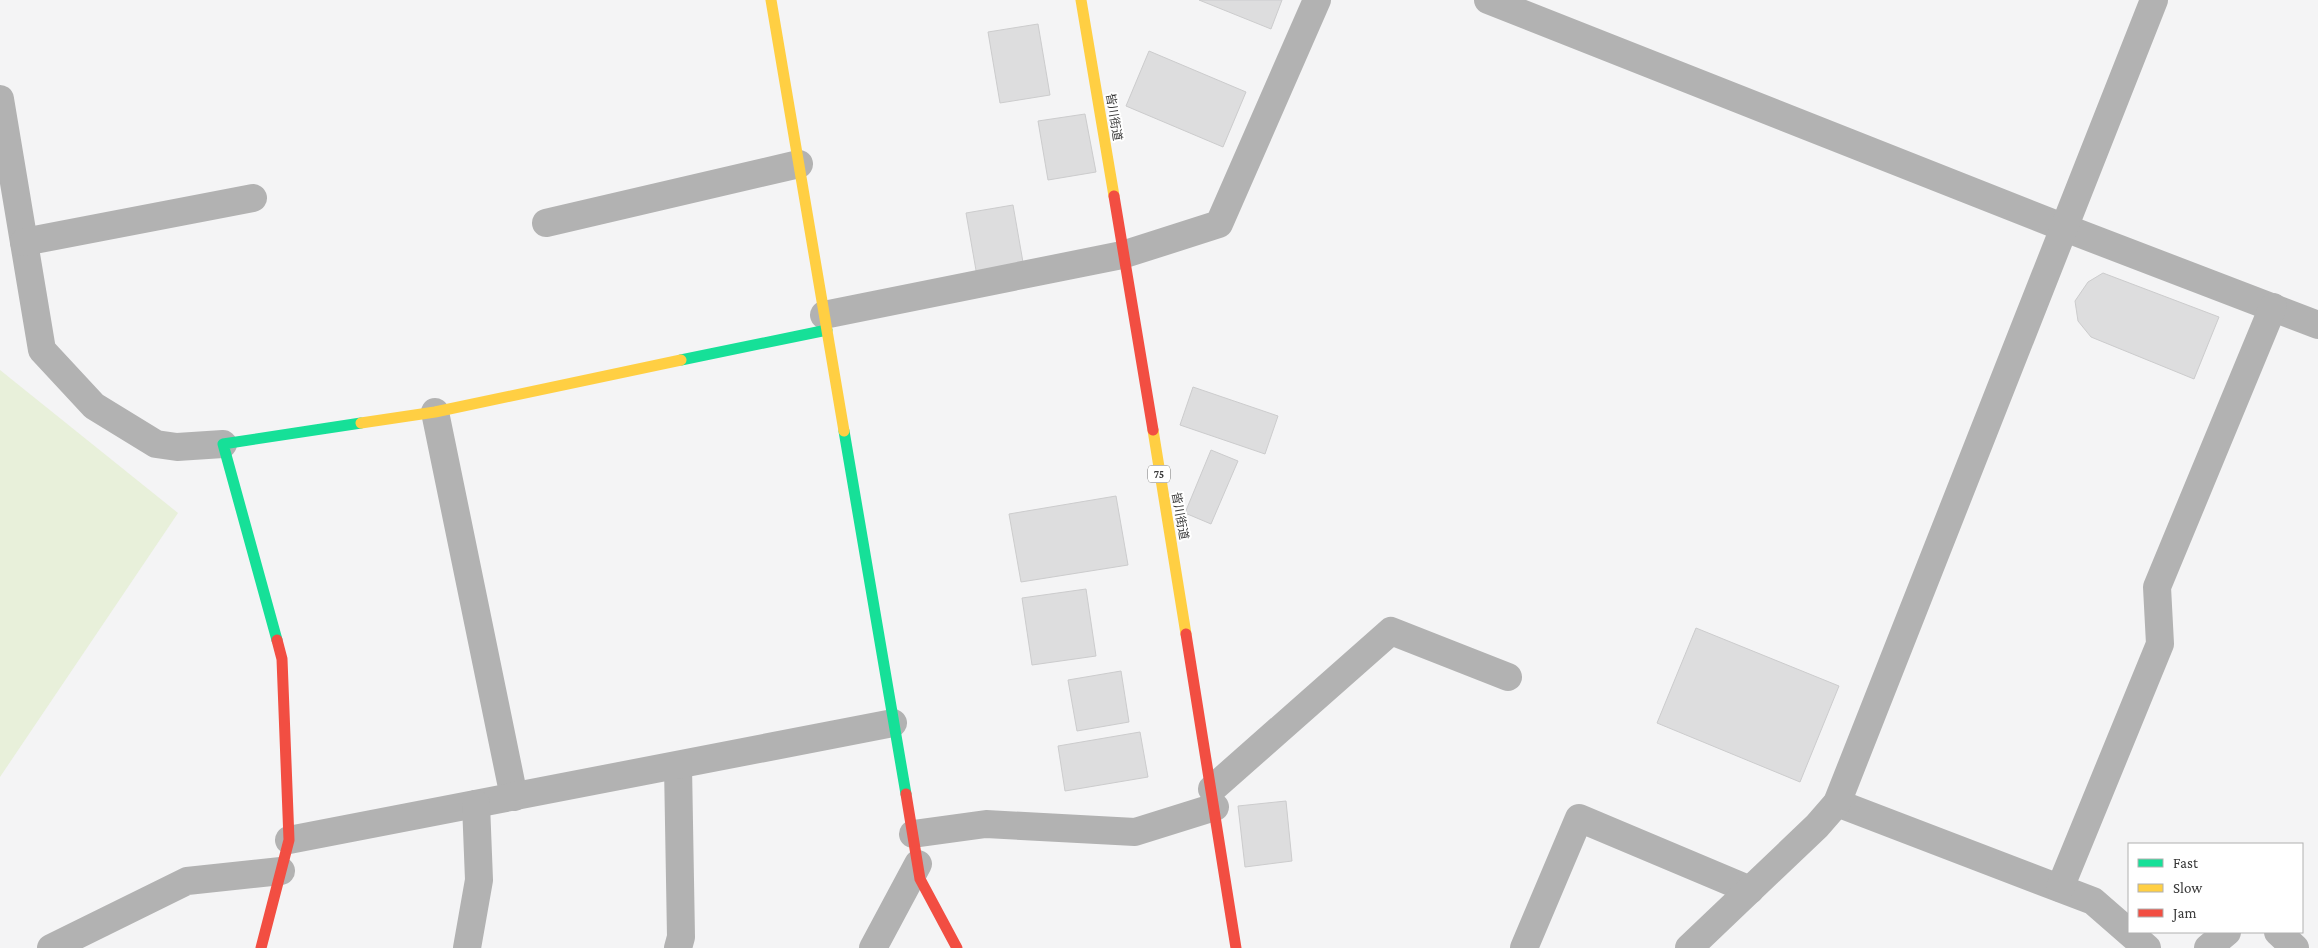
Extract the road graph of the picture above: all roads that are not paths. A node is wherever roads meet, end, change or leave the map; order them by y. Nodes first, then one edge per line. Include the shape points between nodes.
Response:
1 (771, 0) edge
2 (1081, 0) edge
3 (1317, 0) edge
4 (1488, 0) edge
5 (2154, 0) edge
6 (0, 99) edge
7 (799, 164) junction
8 (253, 198) dead end
9 (546, 223) dead end
10 (2065, 228) junction
11 (24, 242) junction
12 (1122, 255) junction
13 (2273, 307) junction
14 (826, 323) junction
15 (2318, 325) edge
16 (435, 412) junction
17 (223, 444) junction
18 (1508, 677) dead end
19 (893, 722) junction
20 (678, 766) junction
21 (514, 797) junction
22 (1214, 798) junction
23 (1837, 803) junction
24 (476, 804) junction
25 (912, 834) junction
26 (289, 840) junction
27 (918, 864) junction
28 (281, 871) junction
29 (2060, 888) junction
30 (1750, 890) junction
31 (2128, 931) edge
32 (2130, 933) edge
33 (2226, 933) edge
34 (2279, 933) edge
35 (51, 948) edge
36 (261, 948) edge
37 (467, 948) edge
38 (678, 948) edge
39 (873, 948) edge
40 (956, 948) edge
41 (1236, 948) edge
42 (1524, 948) edge
43 (1689, 948) edge
44 (2147, 948) edge
45 (2208, 948) edge
46 (2295, 948) edge

1 - 7 street
2 - 12 street, 皆川街道 / 75
3 - 12 street via 1219,224
4 - 10 street
5 - 10 street
6 - 11 street
7 - 9 street
7 - 14 street
8 - 11 street
10 - 13 street
10 - 23 street
11 - 17 street via 42,350 94,406 156,444 177,447
12 - 14 street
12 - 22 street, 皆川街道 / 75
13 - 15 street
13 - 29 street via 2157,587 2160,644
14 - 16 street
14 - 19 street
16 - 17 street
16 - 21 street
17 - 26 street via 282,659
18 - 22 street via 1391,631
19 - 20 street
19 - 25 street
20 - 21 street
20 - 38 street via 681,937
21 - 24 street
22 - 25 street via 1135,832 986,824
22 - 41 street, 皆川街道 / 75
23 - 29 street
23 - 30 street
24 - 26 street
24 - 37 street via 479,880
25 - 27 street
26 - 28 street
27 - 39 street
27 - 40 street via 920,879
28 - 35 street via 187,881
28 - 36 street
29 - 31 street via 2093,901
30 - 42 street via 1579,818
30 - 43 street
32 - 44 street
33 - 45 street
34 - 46 street

